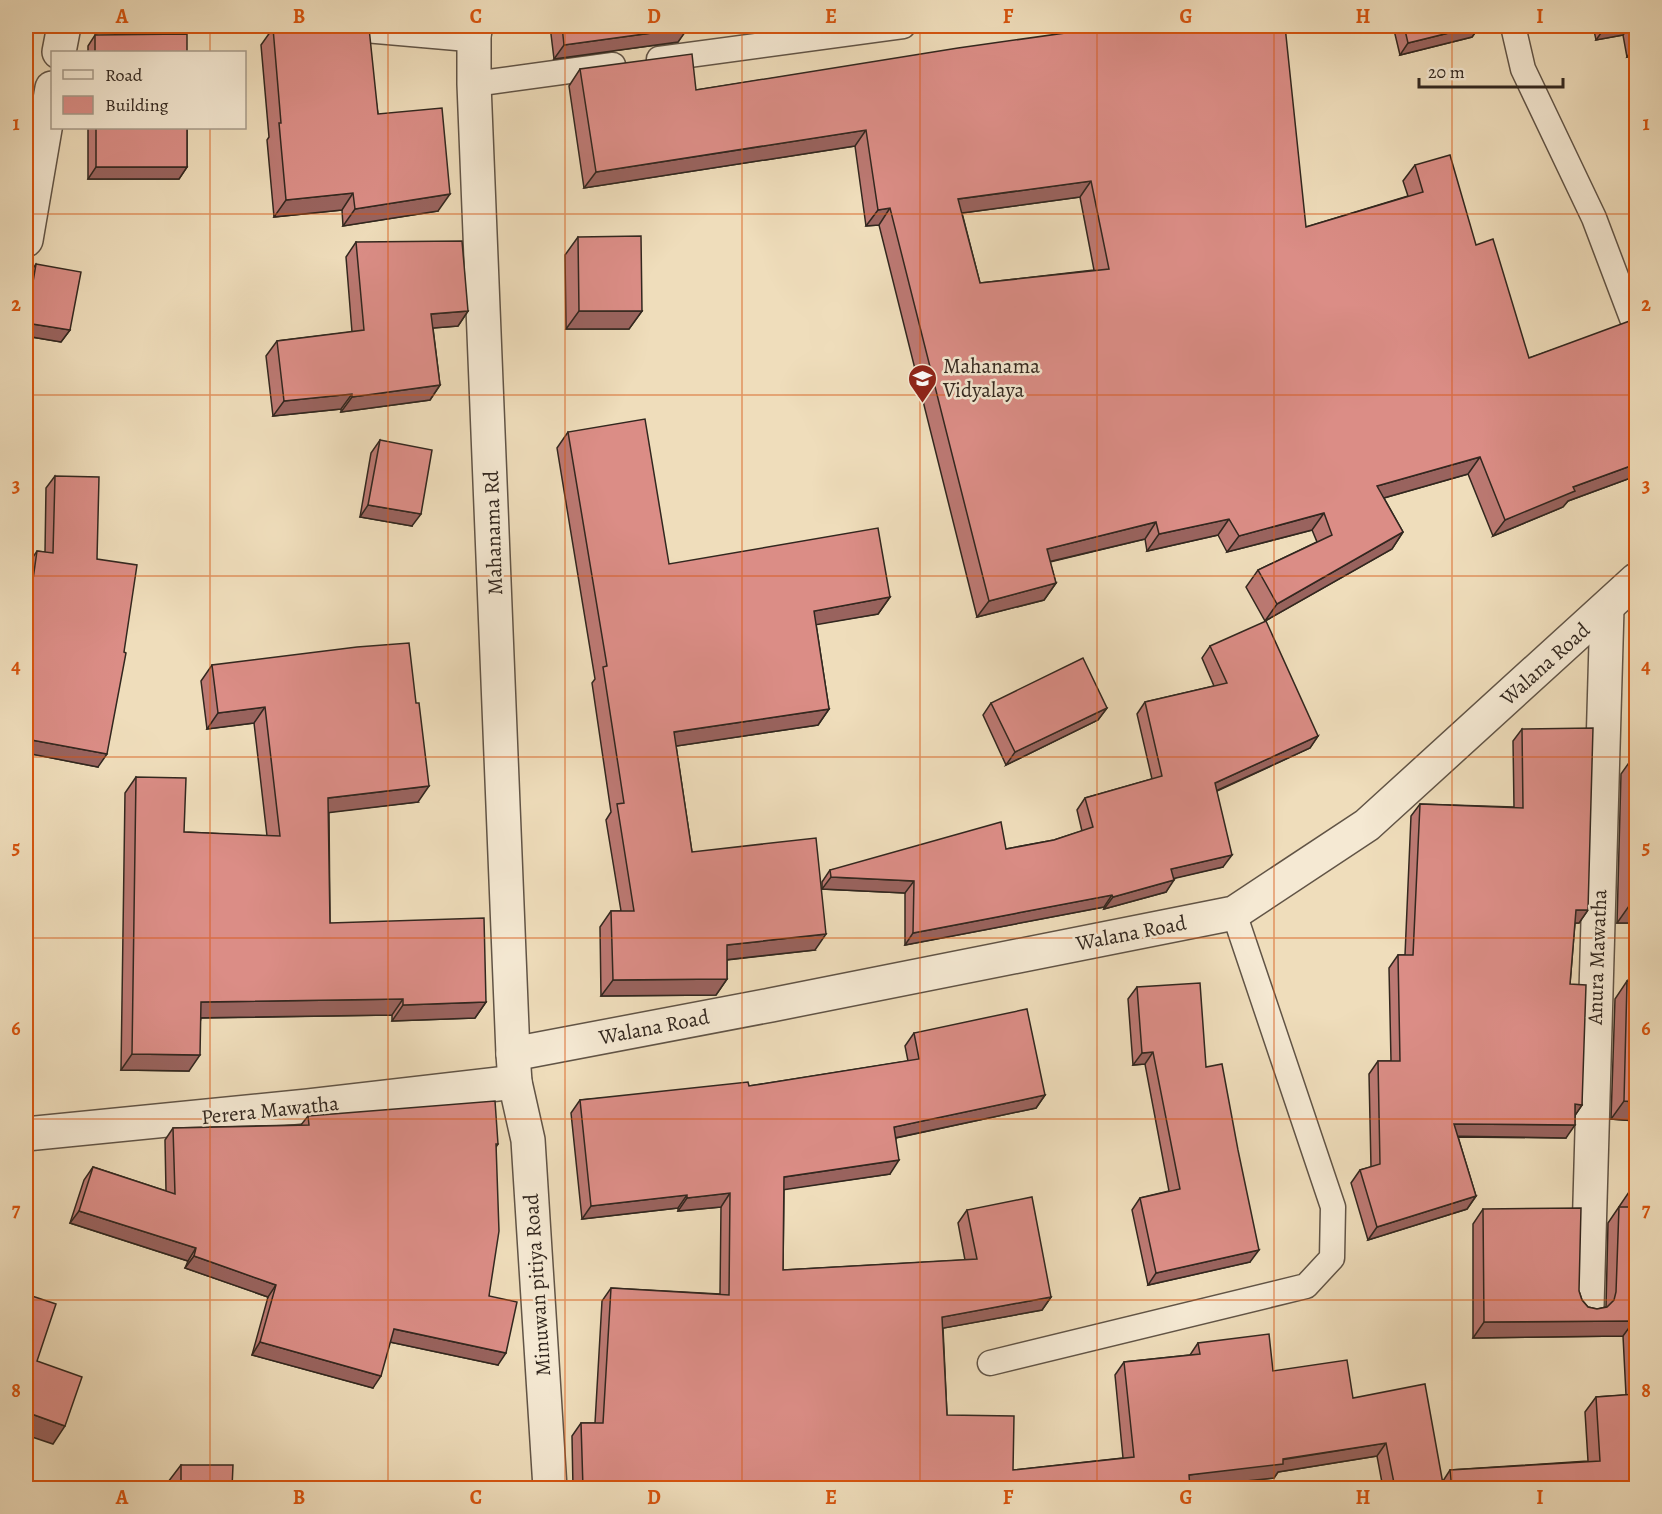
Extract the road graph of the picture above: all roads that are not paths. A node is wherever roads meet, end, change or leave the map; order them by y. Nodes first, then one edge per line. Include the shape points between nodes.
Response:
1 (64, 26) edge
2 (372, 26) edge
3 (903, 26) edge
4 (1513, 26) edge
5 (475, 30) edge
6 (59, 51) edge
7 (474, 84) junction
8 (51, 94) edge
9 (26, 240) edge
10 (1636, 328) edge
11 (1636, 580) edge
12 (1607, 608) junction
13 (1234, 913) junction
14 (514, 1059) junction
15 (26, 1134) edge
16 (1587, 1306) edge
17 (990, 1363) dead end
18 (550, 1488) edge

1 - 6 street
2 - 5 street
3 - 7 lane
4 - 10 lane via 1523,69 1594,218
5 - 7 street, Mahanama Rd
7 - 14 street, Mahanama Rd
8 - 9 street
11 - 12 street, Walana Road
12 - 13 street, Walana Road via 1367,825
12 - 16 street, Anura Mawatha
13 - 14 street, Walana Road
13 - 17 lane via 1332,1207 1332,1258 1306,1286
14 - 15 street, Perera Mawatha via 308,1106
14 - 18 street, Minuwan pitiya Road via 528,1140

